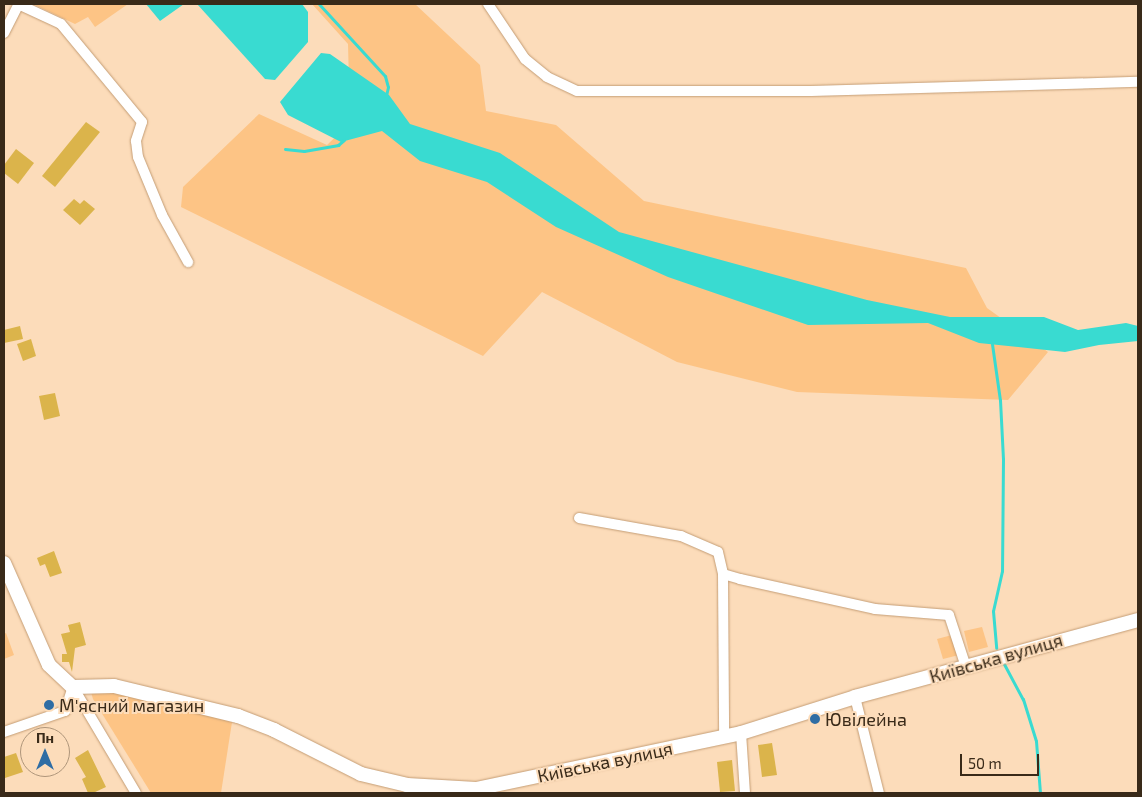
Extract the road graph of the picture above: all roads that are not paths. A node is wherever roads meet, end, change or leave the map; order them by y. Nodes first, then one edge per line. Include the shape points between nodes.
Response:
1 (18, 4) edge
2 (488, 4) edge
3 (4, 33) edge
4 (1138, 82) edge
5 (188, 262) dead end
6 (579, 518) dead end
7 (4, 563) edge
8 (723, 574) junction
9 (1138, 620) edge
10 (966, 667) junction
11 (73, 687) junction
12 (855, 698) junction
13 (4, 732) edge
14 (740, 732) junction
15 (724, 736) junction
16 (136, 793) edge
17 (745, 793) edge
18 (879, 793) edge

1 - 3 street
1 - 5 street via 61,24 142,122 136,141 138,157 162,215
2 - 4 street via 525,59 547,77 577,92 811,91
6 - 8 street via 681,536 718,552
7 - 11 street via 49,665
8 - 10 street via 875,609 949,615
8 - 15 street
9 - 10 street, Київська вулиця
10 - 12 street, Київська вулиця
11 - 13 street via 65,712
11 - 15 street, Київська вулиця via 114,686 238,716 274,730 361,774 407,785 476,789
11 - 16 street
12 - 14 street, Київська вулиця
12 - 18 street
14 - 15 street, Київська вулиця
14 - 17 street

